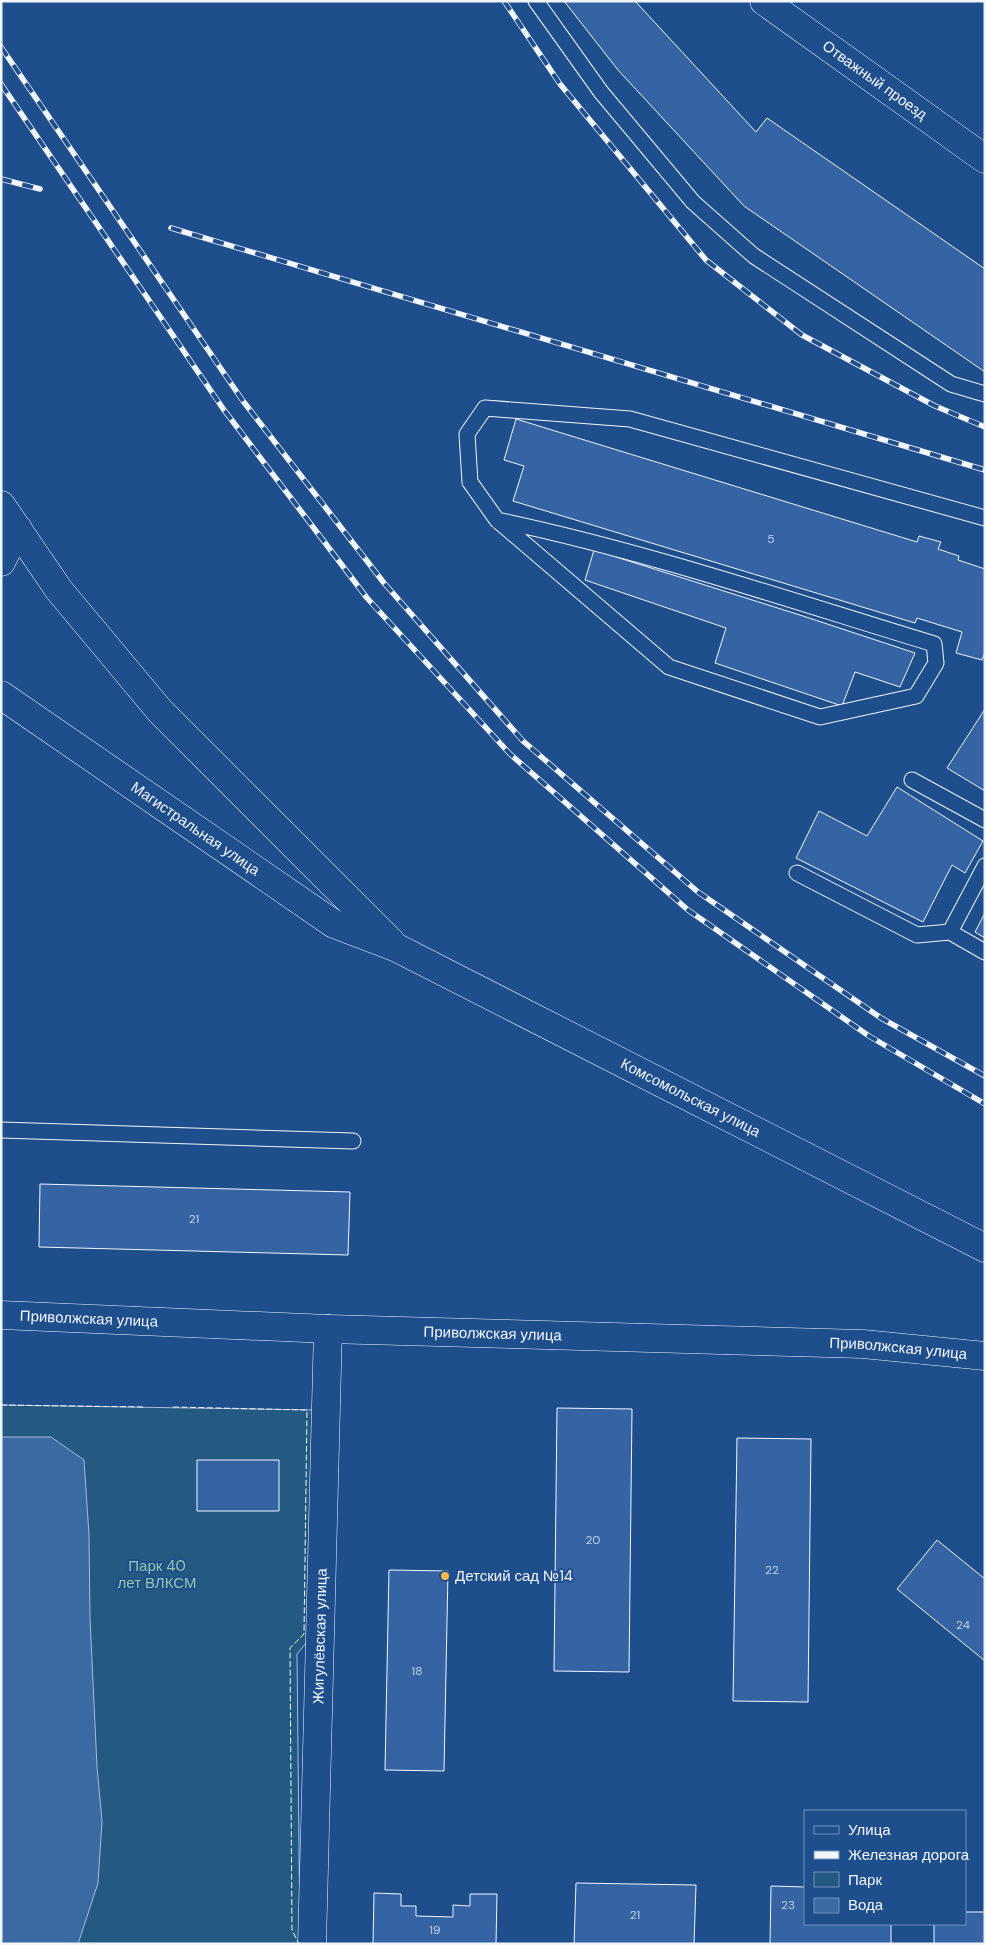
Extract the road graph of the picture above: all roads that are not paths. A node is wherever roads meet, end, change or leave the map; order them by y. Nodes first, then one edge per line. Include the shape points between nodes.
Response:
1 (536, 1) edge
2 (764, 1) edge
3 (985, 159) edge
4 (985, 394) edge
5 (1, 505) edge
6 (985, 518) edge
7 (497, 520) junction
8 (18, 529) junction
9 (1, 562) edge
10 (1, 695) edge
11 (912, 780) dead end
12 (985, 820) edge
13 (985, 866) edge
14 (798, 873) dead end
15 (950, 932) junction
16 (397, 948) junction
17 (985, 952) edge
18 (1, 1130) edge
19 (353, 1141) dead end
20 (985, 1248) edge
21 (1, 1315) edge
22 (328, 1329) junction
23 (985, 1356) edge
24 (312, 1944) edge

1 - 4 lane via 601,92 693,202 754,256 951,384
2 - 3 street, Отважный проезд
5 - 8 street
6 - 7 lane via 630,419 485,408 466,434 470,482
7 - 7 lane via 669,667 820,717 916,696 936,663 934,644 578,537
8 - 9 street
8 - 16 street via 59,590 160,711
10 - 16 street, Магистральная улица via 334,924
11 - 12 lane
13 - 15 lane
14 - 15 lane via 917,935
15 - 17 lane
16 - 20 street, Комсомольская улица
18 - 19 lane
21 - 22 street, Приволжская улица
22 - 23 street, Приволжская улица via 863,1344
22 - 24 street, Жигулёвская улица

